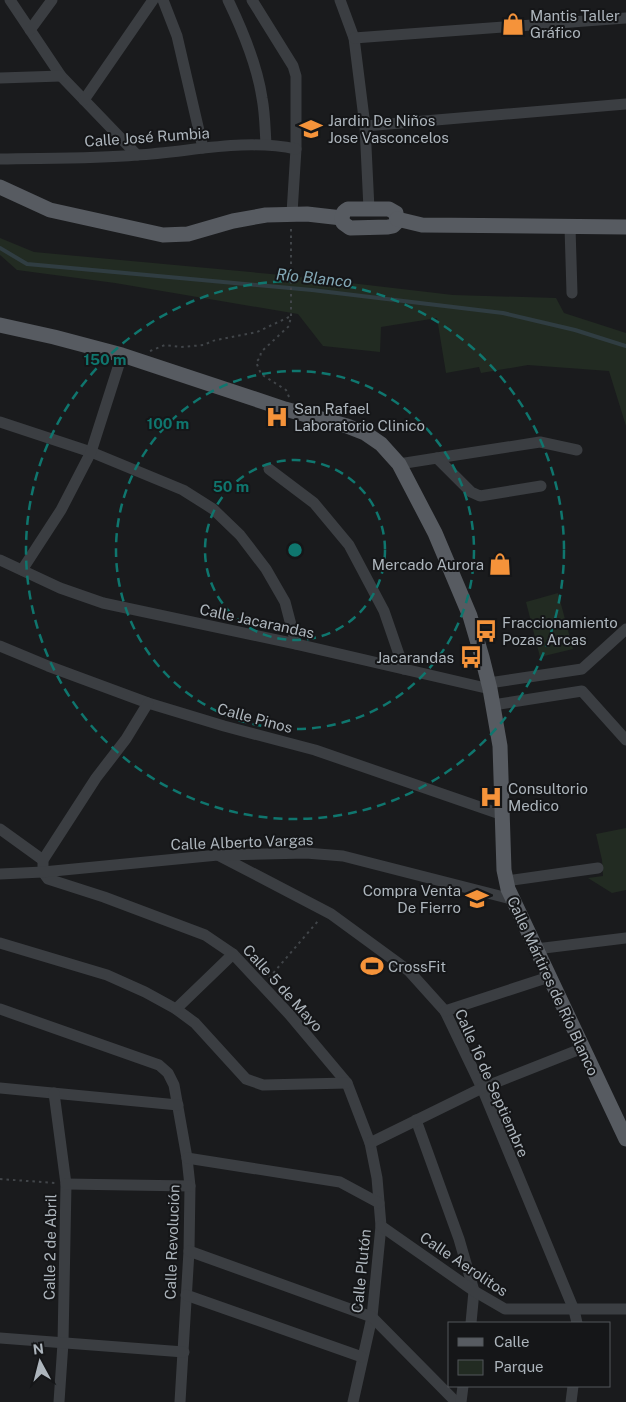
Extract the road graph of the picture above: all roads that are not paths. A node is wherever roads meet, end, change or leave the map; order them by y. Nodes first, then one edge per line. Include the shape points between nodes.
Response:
1 (10, 0) edge
2 (52, 0) edge
3 (153, 0) edge
4 (163, 0) edge
5 (228, 0) edge
6 (252, 0) edge
7 (340, 0) edge
8 (626, 18) edge
9 (30, 30) junction
10 (354, 38) junction
11 (61, 76) junction
12 (0, 78) edge
13 (84, 100) junction
14 (626, 104) edge
15 (365, 126) junction
16 (266, 144) junction
17 (203, 148) junction
18 (296, 149) junction
19 (137, 155) junction
20 (0, 159) edge
21 (0, 187) edge
22 (369, 209) junction
23 (292, 214) junction
24 (342, 218) junction
25 (397, 219) junction
26 (570, 227) junction
27 (626, 228) edge
28 (572, 293) dead end
29 (0, 325) edge
30 (122, 355) junction
31 (0, 422) edge
32 (577, 450) dead end
33 (91, 452) junction
34 (438, 458) junction
35 (399, 464) junction
36 (269, 469) dead end
37 (541, 486) dead end
38 (0, 560) edge
39 (22, 570) junction
40 (626, 629) edge
41 (296, 644) junction
42 (0, 646) edge
43 (404, 670) junction
44 (489, 686) junction
45 (148, 702) junction
46 (493, 705) junction
47 (626, 740) edge
48 (503, 816) junction
49 (0, 829) edge
50 (218, 855) junction
51 (43, 860) junction
52 (598, 868) dead end
53 (43, 872) junction
54 (0, 874) edge
55 (506, 881) junction
56 (512, 899) junction
57 (626, 938) edge
58 (0, 942) edge
59 (536, 949) junction
60 (233, 954) junction
61 (549, 978) junction
62 (0, 1009) edge
63 (176, 1009) junction
64 (445, 1011) junction
65 (583, 1048) junction
66 (347, 1083) junction
67 (0, 1088) edge
68 (482, 1088) junction
69 (54, 1093) junction
70 (178, 1105) junction
71 (416, 1120) junction
72 (626, 1139) edge
73 (370, 1143) junction
74 (187, 1158) junction
75 (66, 1184) junction
76 (190, 1186) junction
77 (379, 1203) junction
78 (381, 1226) junction
79 (189, 1251) junction
80 (474, 1291) junction
81 (186, 1295) junction
82 (574, 1310) junction
83 (626, 1310) edge
84 (372, 1317) junction
85 (470, 1322) edge
86 (577, 1322) edge
87 (0, 1338) edge
88 (62, 1343) junction
89 (184, 1352) junction
90 (362, 1357) junction
91 (463, 1387) edge
92 (573, 1387) edge
93 (59, 1402) edge
94 (180, 1402) edge
95 (353, 1402) edge
96 (456, 1402) edge
97 (461, 1402) edge
98 (571, 1402) edge

1 - 9 street
2 - 9 street
3 - 13 street
4 - 17 street via 177,36
5 - 16 street via 254,63 262,98
6 - 18 street via 296,76
7 - 10 street
8 - 10 street
9 - 11 street
10 - 15 street
11 - 12 street
11 - 13 street
13 - 19 street
14 - 15 street
15 - 22 street
16 - 17 street, Calle José Rumbia
16 - 18 street, Calle José Rumbia
17 - 19 street, Calle José Rumbia
18 - 23 street
19 - 20 street, Calle José Rumbia
21 - 23 main road via 50,210 163,235 188,234 248,217
22 - 24 main road via 348,209
22 - 25 main road via 392,210
23 - 24 main road
24 - 25 main road via 345,225 353,228 390,227
25 - 26 main road via 422,225
26 - 27 main road
26 - 28 street
29 - 30 main road, Calle Mártires de Río Blanco
30 - 33 street
30 - 35 main road, Calle Mártires de Río Blanco via 365,433 382,444
31 - 33 street
32 - 34 street via 540,442
33 - 39 street via 61,510
33 - 41 street via 183,490 213,509 240,535 266,569 284,602
34 - 35 street
34 - 37 street via 477,495 488,496
35 - 44 main road, Calle Mártires de Río Blanco via 435,533 470,616
36 - 43 street via 314,503 349,545 384,611
38 - 39 street, Calle Jacarandas
39 - 41 street, Calle Jacarandas via 103,603
40 - 44 street via 582,669
41 - 43 street, Calle Jacarandas
42 - 45 street, Calle Pinos
43 - 44 street, Calle Jacarandas
44 - 46 main road, Calle Mártires de Río Blanco
45 - 48 street, Calle Pinos via 315,750
45 - 51 street
46 - 47 street via 582,691
46 - 48 main road, Calle Mártires de Río Blanco via 502,759
48 - 55 main road, Calle Mártires de Río Blanco
49 - 51 street
50 - 53 street, Calle Alberto Vargas
50 - 56 street, Calle Alberto Vargas via 306,853 343,856
50 - 64 street, Calle 16 de Septiembre via 326,911 408,971
51 - 53 street
52 - 55 street
53 - 54 street, Calle Alberto Vargas
53 - 60 street, Calle 5 de Mayo via 48,879 205,935
55 - 56 main road, Calle Mártires de Río Blanco
56 - 59 main road, Calle Mártires de Río Blanco
57 - 59 street
58 - 63 street via 107,975
59 - 61 main road, Calle Mártires de Río Blanco
60 - 63 street
60 - 66 street, Calle 5 de Mayo
61 - 64 street
61 - 65 main road, Calle Mártires de Río Blanco
62 - 70 street, Calle Revolución via 159,1065 168,1072
63 - 66 street via 194,1023 246,1079 263,1085
64 - 68 street, Calle 16 de Septiembre
65 - 68 street
65 - 72 main road, Calle Mártires de Río Blanco
66 - 73 street, Calle 5 de Mayo
67 - 69 street
68 - 71 street
68 - 82 street, Calle 16 de Septiembre
69 - 70 street
69 - 75 street, Calle 2 de Abril
70 - 74 street, Calle Revolución
71 - 73 street
71 - 80 street
73 - 77 street, Calle Plutón
74 - 76 street, Calle Revolución
74 - 77 street via 340,1182
75 - 76 street
75 - 88 street, Calle 2 de Abril
76 - 79 street, Calle Revolución
77 - 78 street, Calle Plutón
78 - 80 street, Calle Aerolitos
78 - 84 street, Calle Plutón
79 - 81 street, Calle Revolución
79 - 84 street
80 - 82 street, Calle Aerolitos via 505,1309
80 - 85 street
81 - 89 street, Calle Revolución
81 - 90 street
82 - 83 street, Calle Aerolitos
82 - 86 street, Calle 16 de Septiembre
84 - 90 street, Calle Plutón
84 - 96 street
87 - 88 street
88 - 89 street
88 - 93 street, Calle 2 de Abril
89 - 94 street, Calle Revolución
90 - 95 street, Calle Plutón
91 - 97 street
92 - 98 street

